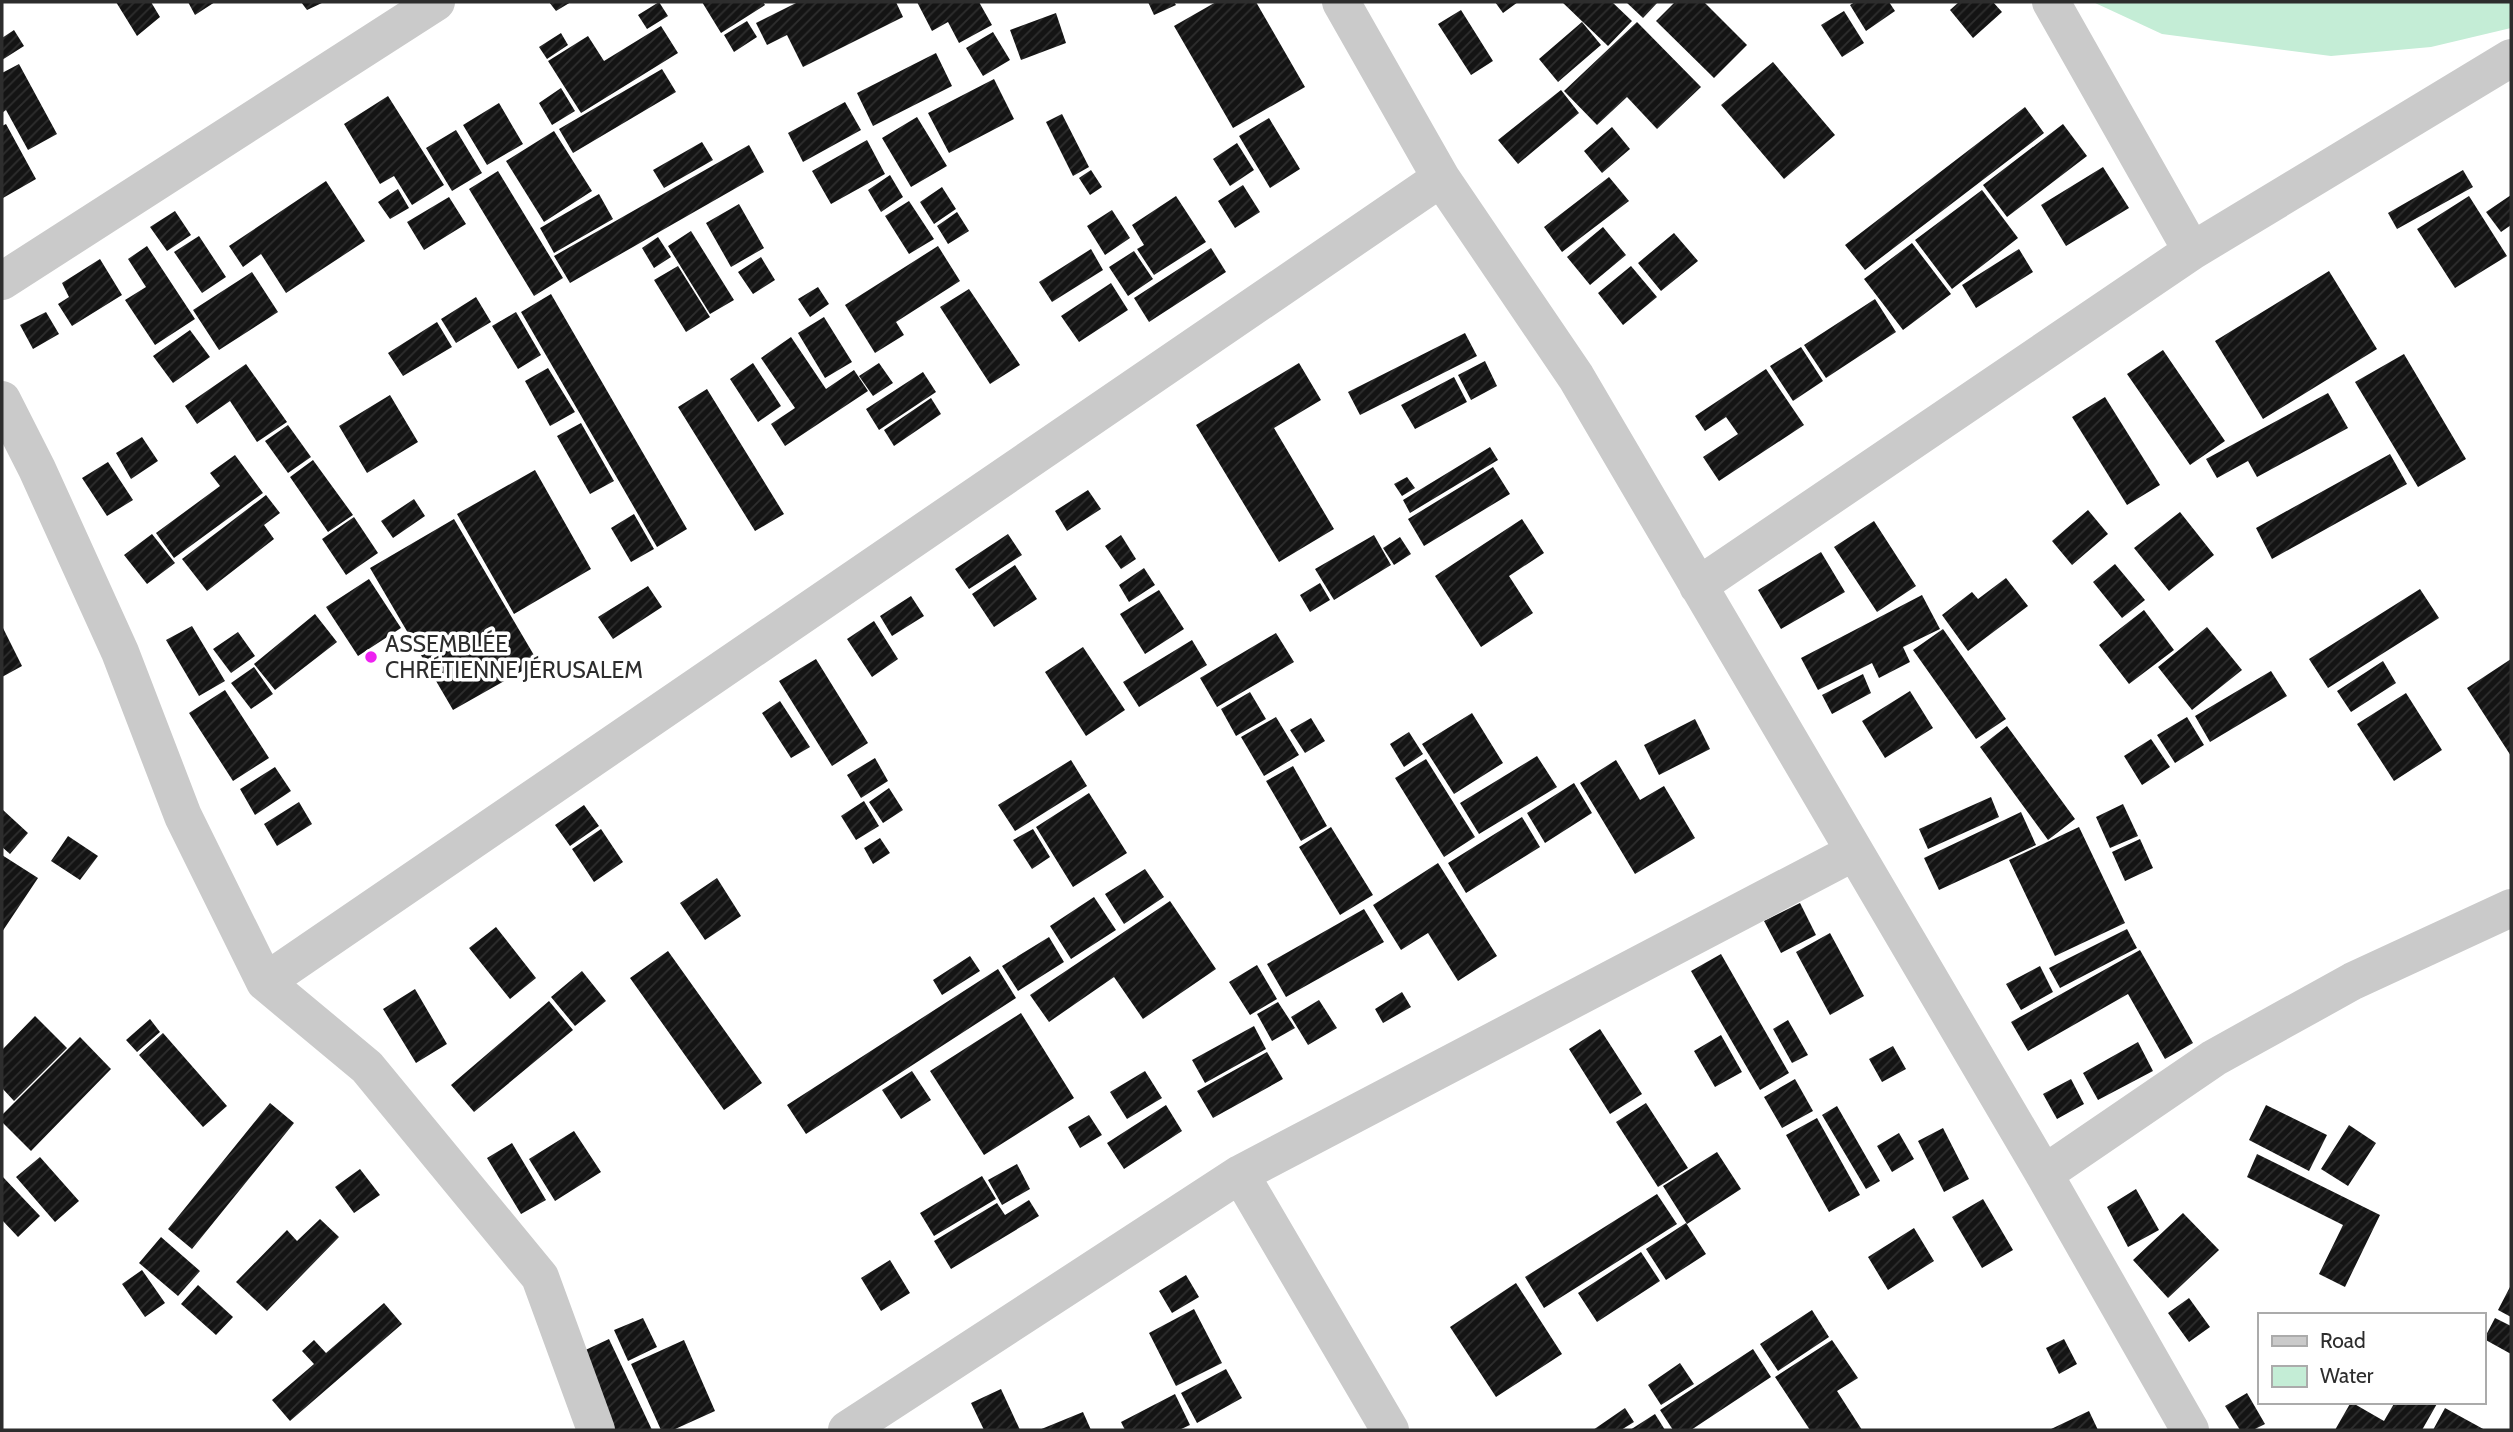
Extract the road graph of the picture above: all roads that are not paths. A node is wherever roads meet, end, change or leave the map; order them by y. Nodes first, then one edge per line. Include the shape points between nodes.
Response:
1 (436, 2) edge
2 (1341, 2) edge
3 (2051, 2) edge
4 (2511, 58) edge
5 (1441, 178) junction
6 (2192, 251) junction
7 (2, 281) edge
8 (2, 400) edge
9 (1698, 586) junction
10 (1854, 852) junction
11 (2511, 908) edge
12 (265, 982) junction
13 (1240, 1174) junction
14 (2044, 1174) junction
15 (596, 1430) edge
16 (847, 1430) edge
17 (1390, 1430) edge
18 (2190, 1430) edge

1 - 7 street
2 - 5 street
3 - 6 street
4 - 6 street
5 - 9 street via 1576,377
5 - 12 street
6 - 9 street
8 - 12 street via 120,652 183,816
9 - 10 street
10 - 13 street
10 - 14 street
11 - 14 street via 2353,981 2214,1058
12 - 15 street via 367,1067 540,1277
13 - 16 street
13 - 17 street
14 - 18 street

